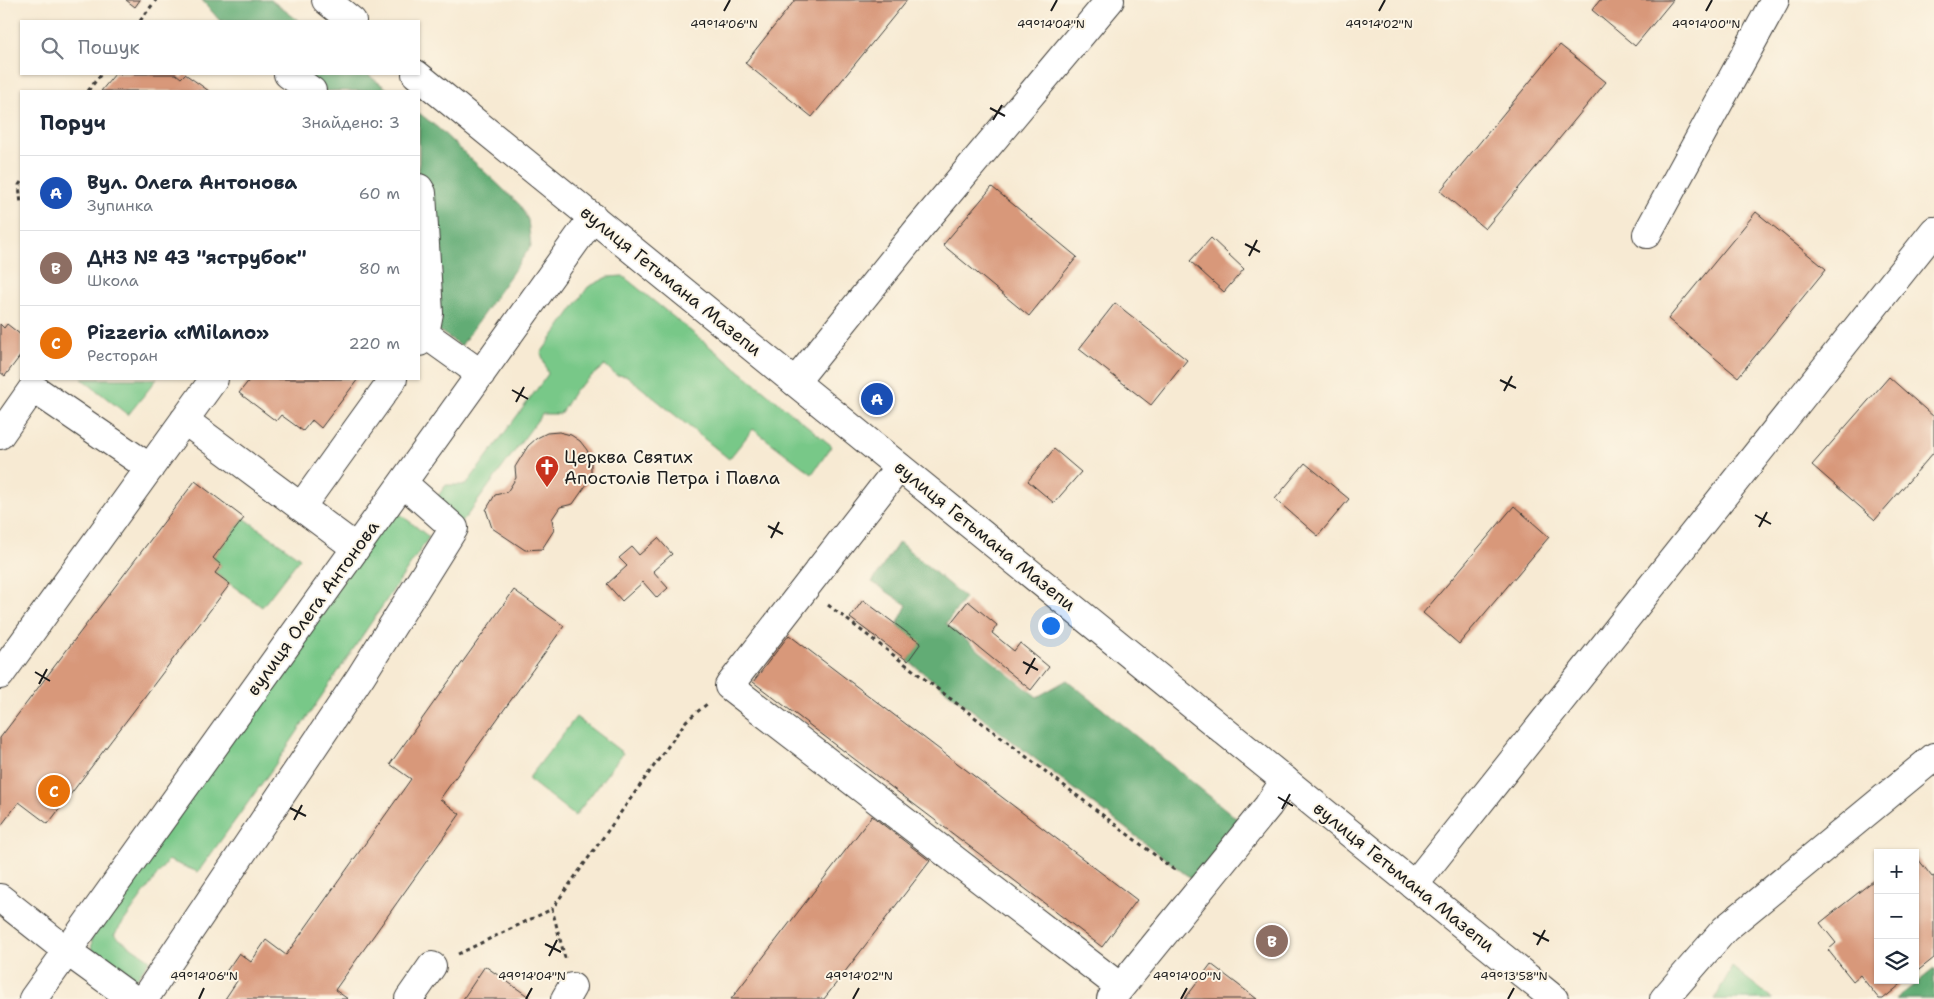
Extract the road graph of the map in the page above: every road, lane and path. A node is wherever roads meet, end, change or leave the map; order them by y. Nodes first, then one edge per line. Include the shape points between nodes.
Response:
1 (156, 0) edge
2 (326, 0) edge
3 (1110, 0) edge
4 (1775, 0) edge
5 (141, 20) edge
6 (351, 20) edge
7 (100, 75) edge
8 (289, 75) edge
9 (417, 75) edge
10 (89, 90) edge
11 (311, 90) edge
12 (420, 190) edge
13 (593, 217) junction
14 (1934, 231) edge
15 (1647, 234) dead end
16 (422, 338) edge
17 (481, 374) junction
18 (213, 380) edge
19 (392, 380) edge
20 (795, 382) junction
21 (184, 420) junction
22 (0, 435) edge
23 (900, 467) junction
24 (150, 468) junction
25 (403, 483) junction
26 (301, 507) junction
27 (356, 548) junction
28 (806, 587) junction
29 (5, 658) edge
30 (729, 686) junction
31 (1934, 757) edge
32 (1285, 780) junction
33 (1414, 885) junction
34 (1199, 889) junction
35 (0, 898) edge
36 (552, 909) junction
37 (67, 951) junction
38 (432, 966) joint
39 (569, 993) edge
40 (1116, 993) edge
41 (33, 999) edge
42 (133, 999) edge
43 (144, 999) edge
44 (409, 999) edge
45 (1554, 999) edge
46 (1664, 999) edge

1 - 5 path
2 - 6 main road
3 - 20 main road
4 - 15 main road
7 - 10 path
8 - 11 main road
9 - 13 main road, вулиця Гетьмана Мазепи
12 - 16 main road via 429,313
13 - 17 main road, вулиця Олега Антонова
13 - 20 main road, вулиця Гетьмана Мазепи
14 - 33 main road
16 - 17 main road
17 - 25 main road, вулиця Олега Антонова
18 - 21 main road
19 - 26 main road
20 - 23 main road, вулиця Гетьмана Мазепи
21 - 24 main road
21 - 26 main road
22 - 24 main road via 33,388
23 - 28 main road
23 - 32 main road, вулиця Гетьмана Мазепи
24 - 29 main road
25 - 27 main road, вулиця Олега Антонова
25 - 43 main road via 454,528 361,676
26 - 27 main road
27 - 37 main road, вулиця Олега Антонова
28 - 30 main road
28 - 34 path
30 - 36 path via 686,722
30 - 40 main road
31 - 46 main road via 1725,929
32 - 33 main road, вулиця Гетьмана Мазепи
32 - 34 main road via 1268,806
33 - 45 main road, вулиця Гетьмана Мазепи
34 - 40 main road
35 - 37 main road
36 - 38 path
36 - 39 path
37 - 41 main road, вулиця Олега Антонова
37 - 42 main road
38 - 44 main road

